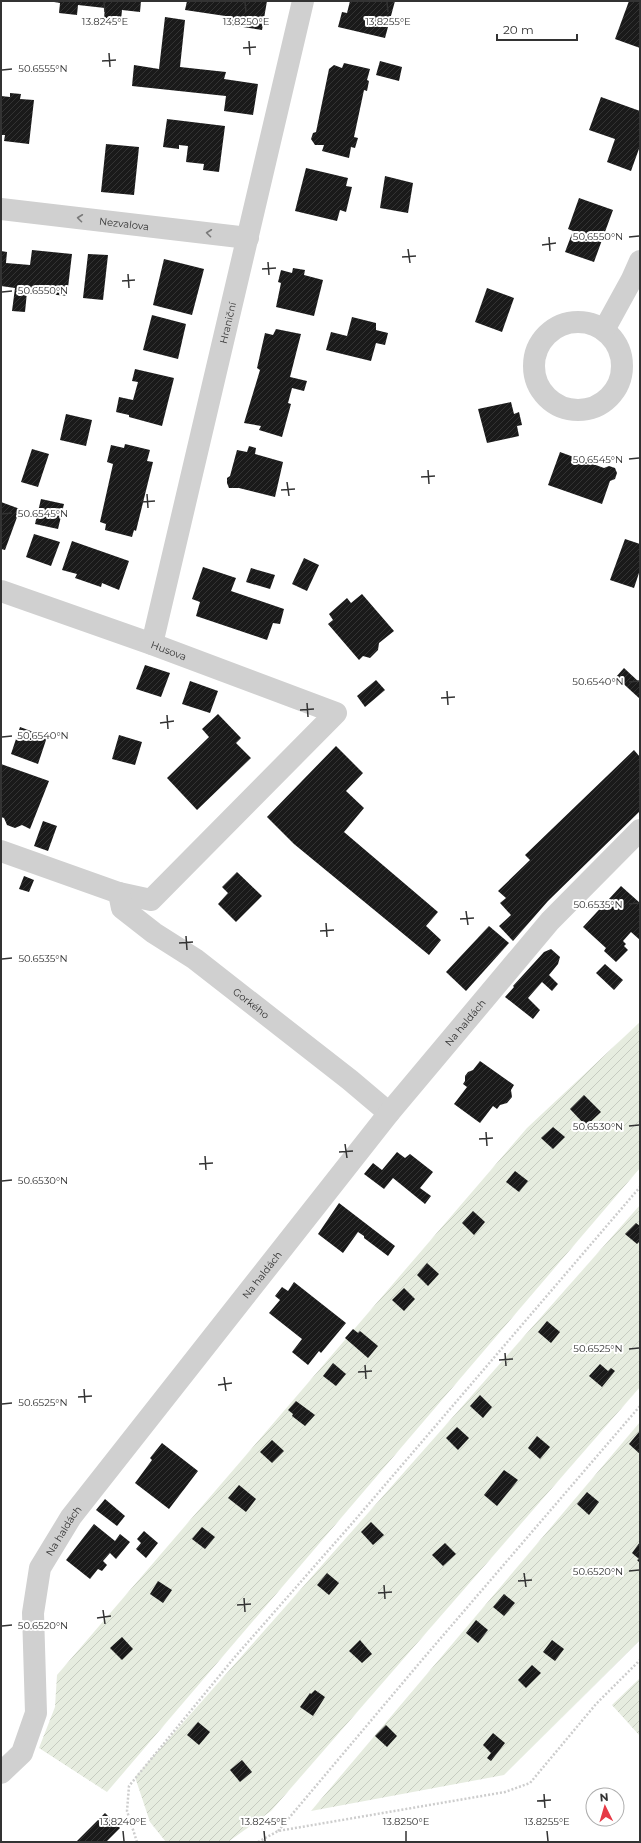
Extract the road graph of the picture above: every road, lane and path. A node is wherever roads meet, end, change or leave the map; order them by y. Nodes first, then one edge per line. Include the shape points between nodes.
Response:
1 (303, 1) edge
2 (1, 209) edge
3 (248, 238) junction
4 (640, 261) edge
5 (604, 330) junction
6 (1, 591) edge
7 (152, 644) junction
8 (640, 830) edge
9 (1, 851) edge
10 (119, 893) junction
11 (389, 1113) junction
12 (640, 1186) edge
13 (640, 1406) edge
14 (640, 1660) edge
15 (1, 1773) edge
16 (278, 1831) junction
17 (137, 1842) edge
18 (258, 1842) edge

1 - 3 street, Hraniční
3 -> 2 street, Nezvalova
3 - 7 street, Hraniční
4 - 5 street
5 - 5 street via 579,321 553,329 539,344 533,364 538,388 551,402 572,410 592,408 610,396 620,379 622,360 614,341
6 - 7 street, Husova
7 - 10 street, Husova via 336,713 151,900
8 - 11 street, Na haldách via 550,921
9 - 10 street
10 - 11 street, Gorkého via 122,908 154,933 195,959
11 - 15 street, Na haldách via 71,1517 40,1568 33,1612 36,1713 22,1753
12 - 17 path via 234,1658 129,1786 127,1811
13 - 16 path
14 - 16 path via 596,1704 530,1782 505,1792
16 - 18 path

